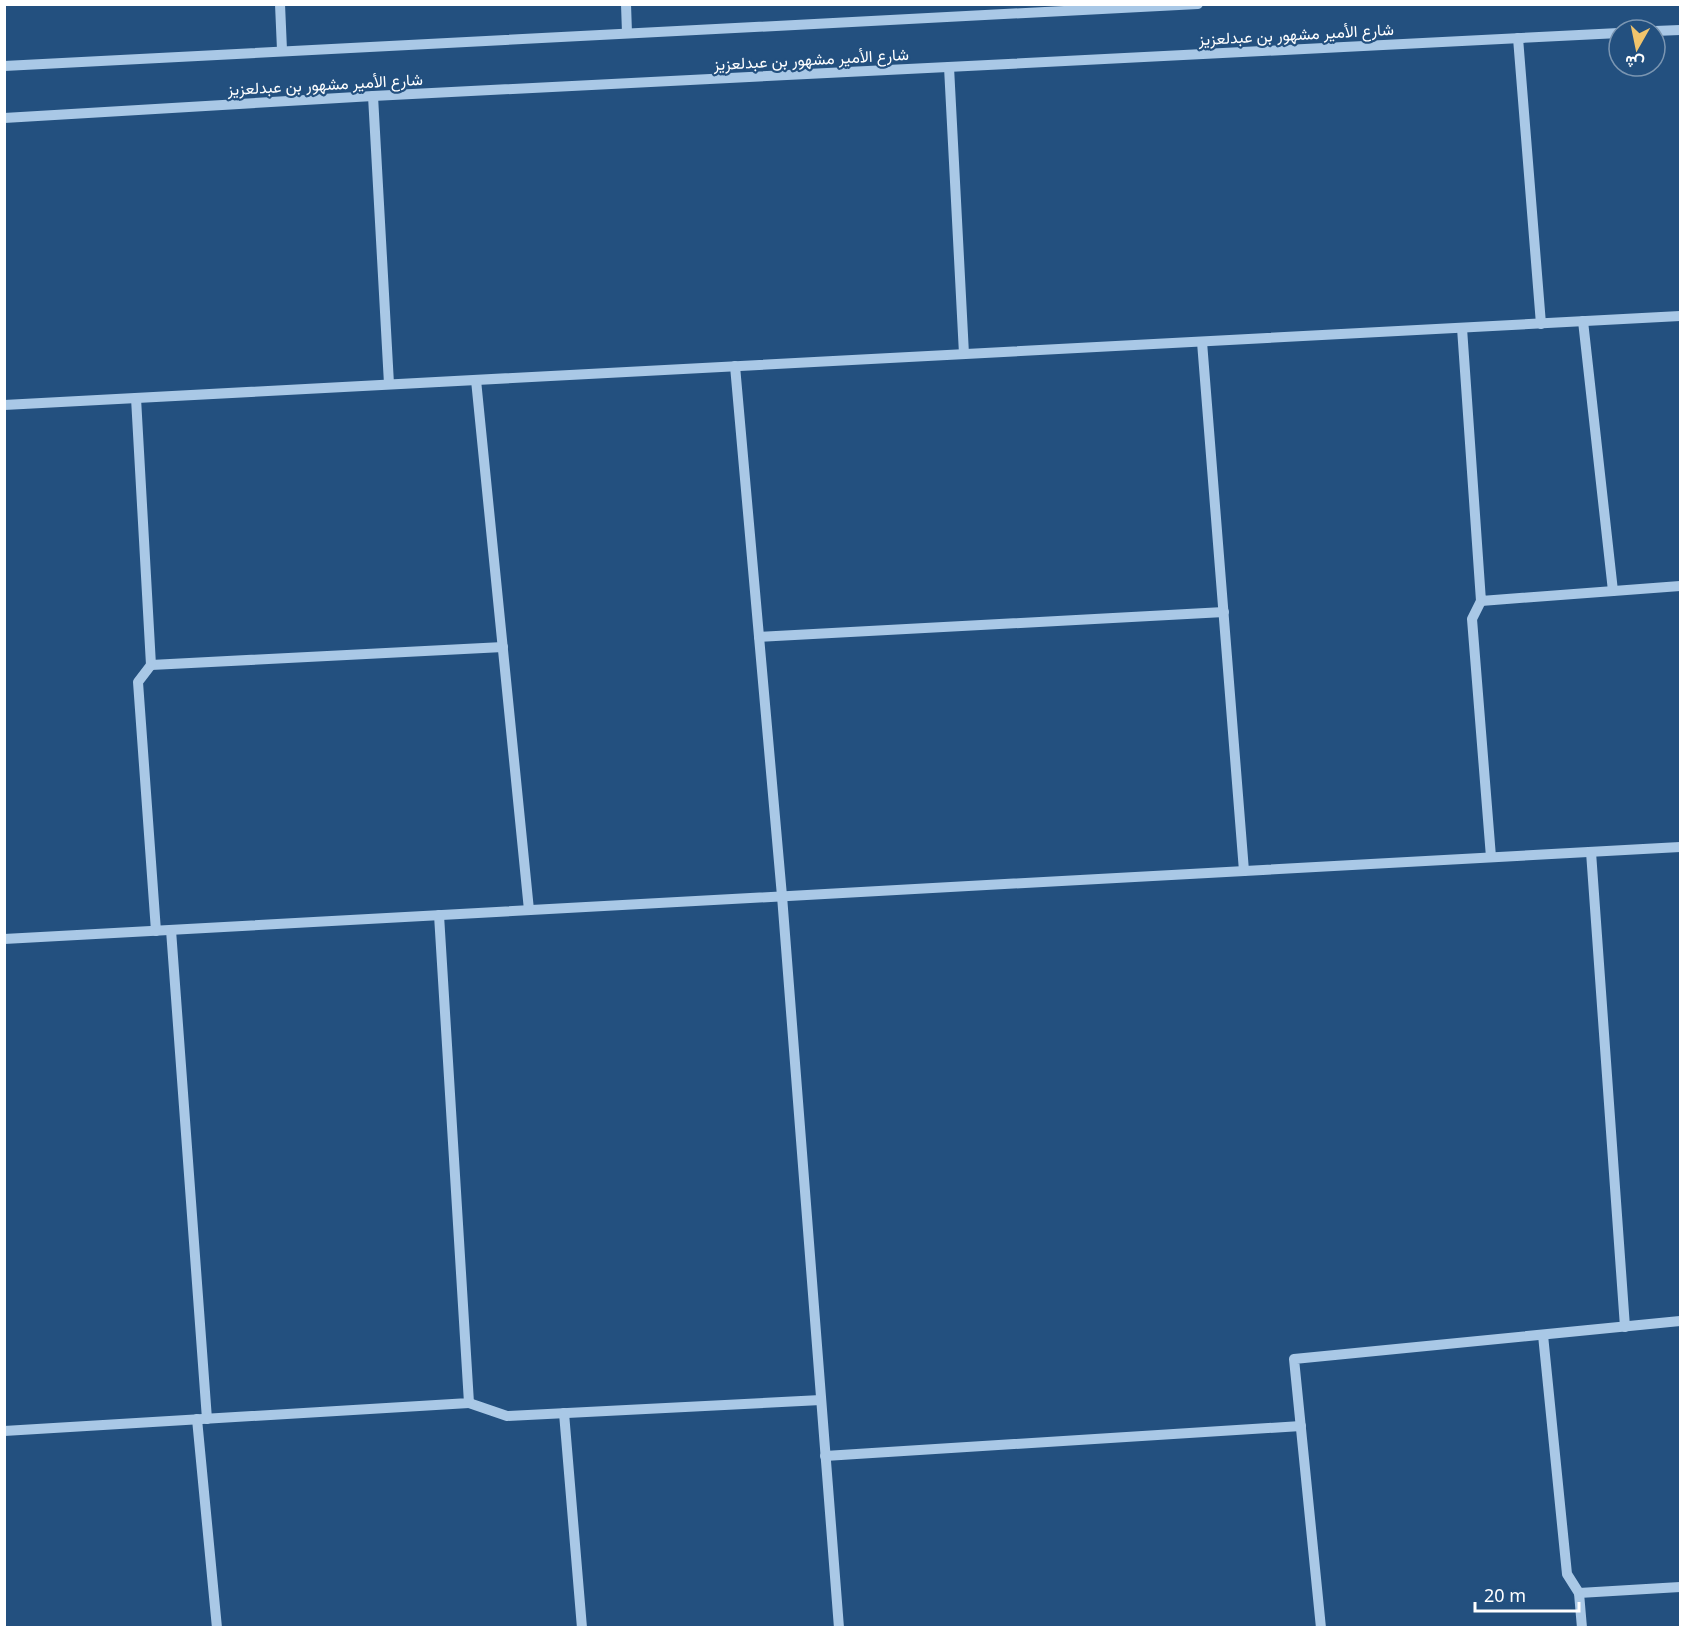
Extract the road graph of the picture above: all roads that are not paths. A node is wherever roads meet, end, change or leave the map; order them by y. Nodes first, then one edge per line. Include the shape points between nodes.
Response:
1 (279, 4) edge
2 (626, 4) edge
3 (1198, 4) edge
4 (627, 33) junction
5 (1607, 34) edge
6 (1518, 38) junction
7 (282, 50) junction
8 (4, 66) edge
9 (949, 67) junction
10 (373, 96) junction
11 (4, 118) edge
12 (1680, 316) edge
13 (1584, 321) junction
14 (1541, 324) junction
15 (1462, 328) junction
16 (1202, 342) junction
17 (964, 354) junction
18 (735, 366) junction
19 (476, 380) junction
20 (389, 384) junction
21 (136, 398) junction
22 (4, 405) edge
23 (1680, 586) edge
24 (1613, 591) junction
25 (1481, 602) junction
26 (1224, 612) junction
27 (759, 637) junction
28 (503, 647) junction
29 (150, 665) junction
30 (1680, 847) edge
31 (1591, 852) junction
32 (1491, 857) junction
33 (1244, 871) junction
34 (782, 896) junction
35 (529, 910) junction
36 (440, 915) junction
37 (171, 930) junction
38 (156, 931) junction
39 (4, 939) edge
40 (1680, 1321) edge
41 (1625, 1327) junction
42 (1543, 1335) junction
43 (821, 1400) junction
44 (469, 1403) junction
45 (564, 1413) junction
46 (202, 1419) junction
47 (1301, 1426) junction
48 (4, 1431) edge
49 (825, 1456) junction
50 (1680, 1587) edge
51 (1580, 1593) junction
52 (217, 1628) edge
53 (582, 1628) edge
54 (839, 1628) edge
55 (1321, 1628) edge
56 (1582, 1628) edge

1 - 7 street
2 - 4 street
3 - 4 street
4 - 7 street
5 - 6 street, شارع الأمير مشهور بن عبدلعزيز
6 - 9 street, شارع الأمير مشهور بن عبدلعزيز
6 - 14 street
7 - 8 street
9 - 10 street, شارع الأمير مشهور بن عبدلعزيز
9 - 17 street
10 - 11 street, شارع الأمير مشهور بن عبدلعزيز
10 - 20 street
12 - 13 street
13 - 14 street
13 - 24 street
14 - 15 street
15 - 16 street
15 - 25 street
16 - 17 street
16 - 26 street
17 - 18 street
18 - 19 street
18 - 27 street
19 - 20 street
19 - 28 street
20 - 21 street
21 - 22 street
21 - 29 street
23 - 24 street
24 - 25 street
25 - 32 street via 1472,619
26 - 27 street
26 - 33 street
27 - 34 street
28 - 29 street
28 - 35 street
29 - 38 street via 138,682
30 - 31 street
31 - 32 street
31 - 41 street
32 - 33 street
33 - 34 street
34 - 35 street
34 - 43 street
35 - 36 street
36 - 37 street
36 - 44 street
37 - 38 street
37 - 46 street
38 - 39 street
40 - 41 street
41 - 42 street
42 - 47 street via 1294,1359
42 - 51 street via 1567,1574
43 - 45 street
43 - 49 street
44 - 45 street via 507,1416
44 - 46 street
45 - 53 street
46 - 48 street
46 - 52 street
47 - 49 street
47 - 55 street
49 - 54 street
50 - 51 street
51 - 56 street

